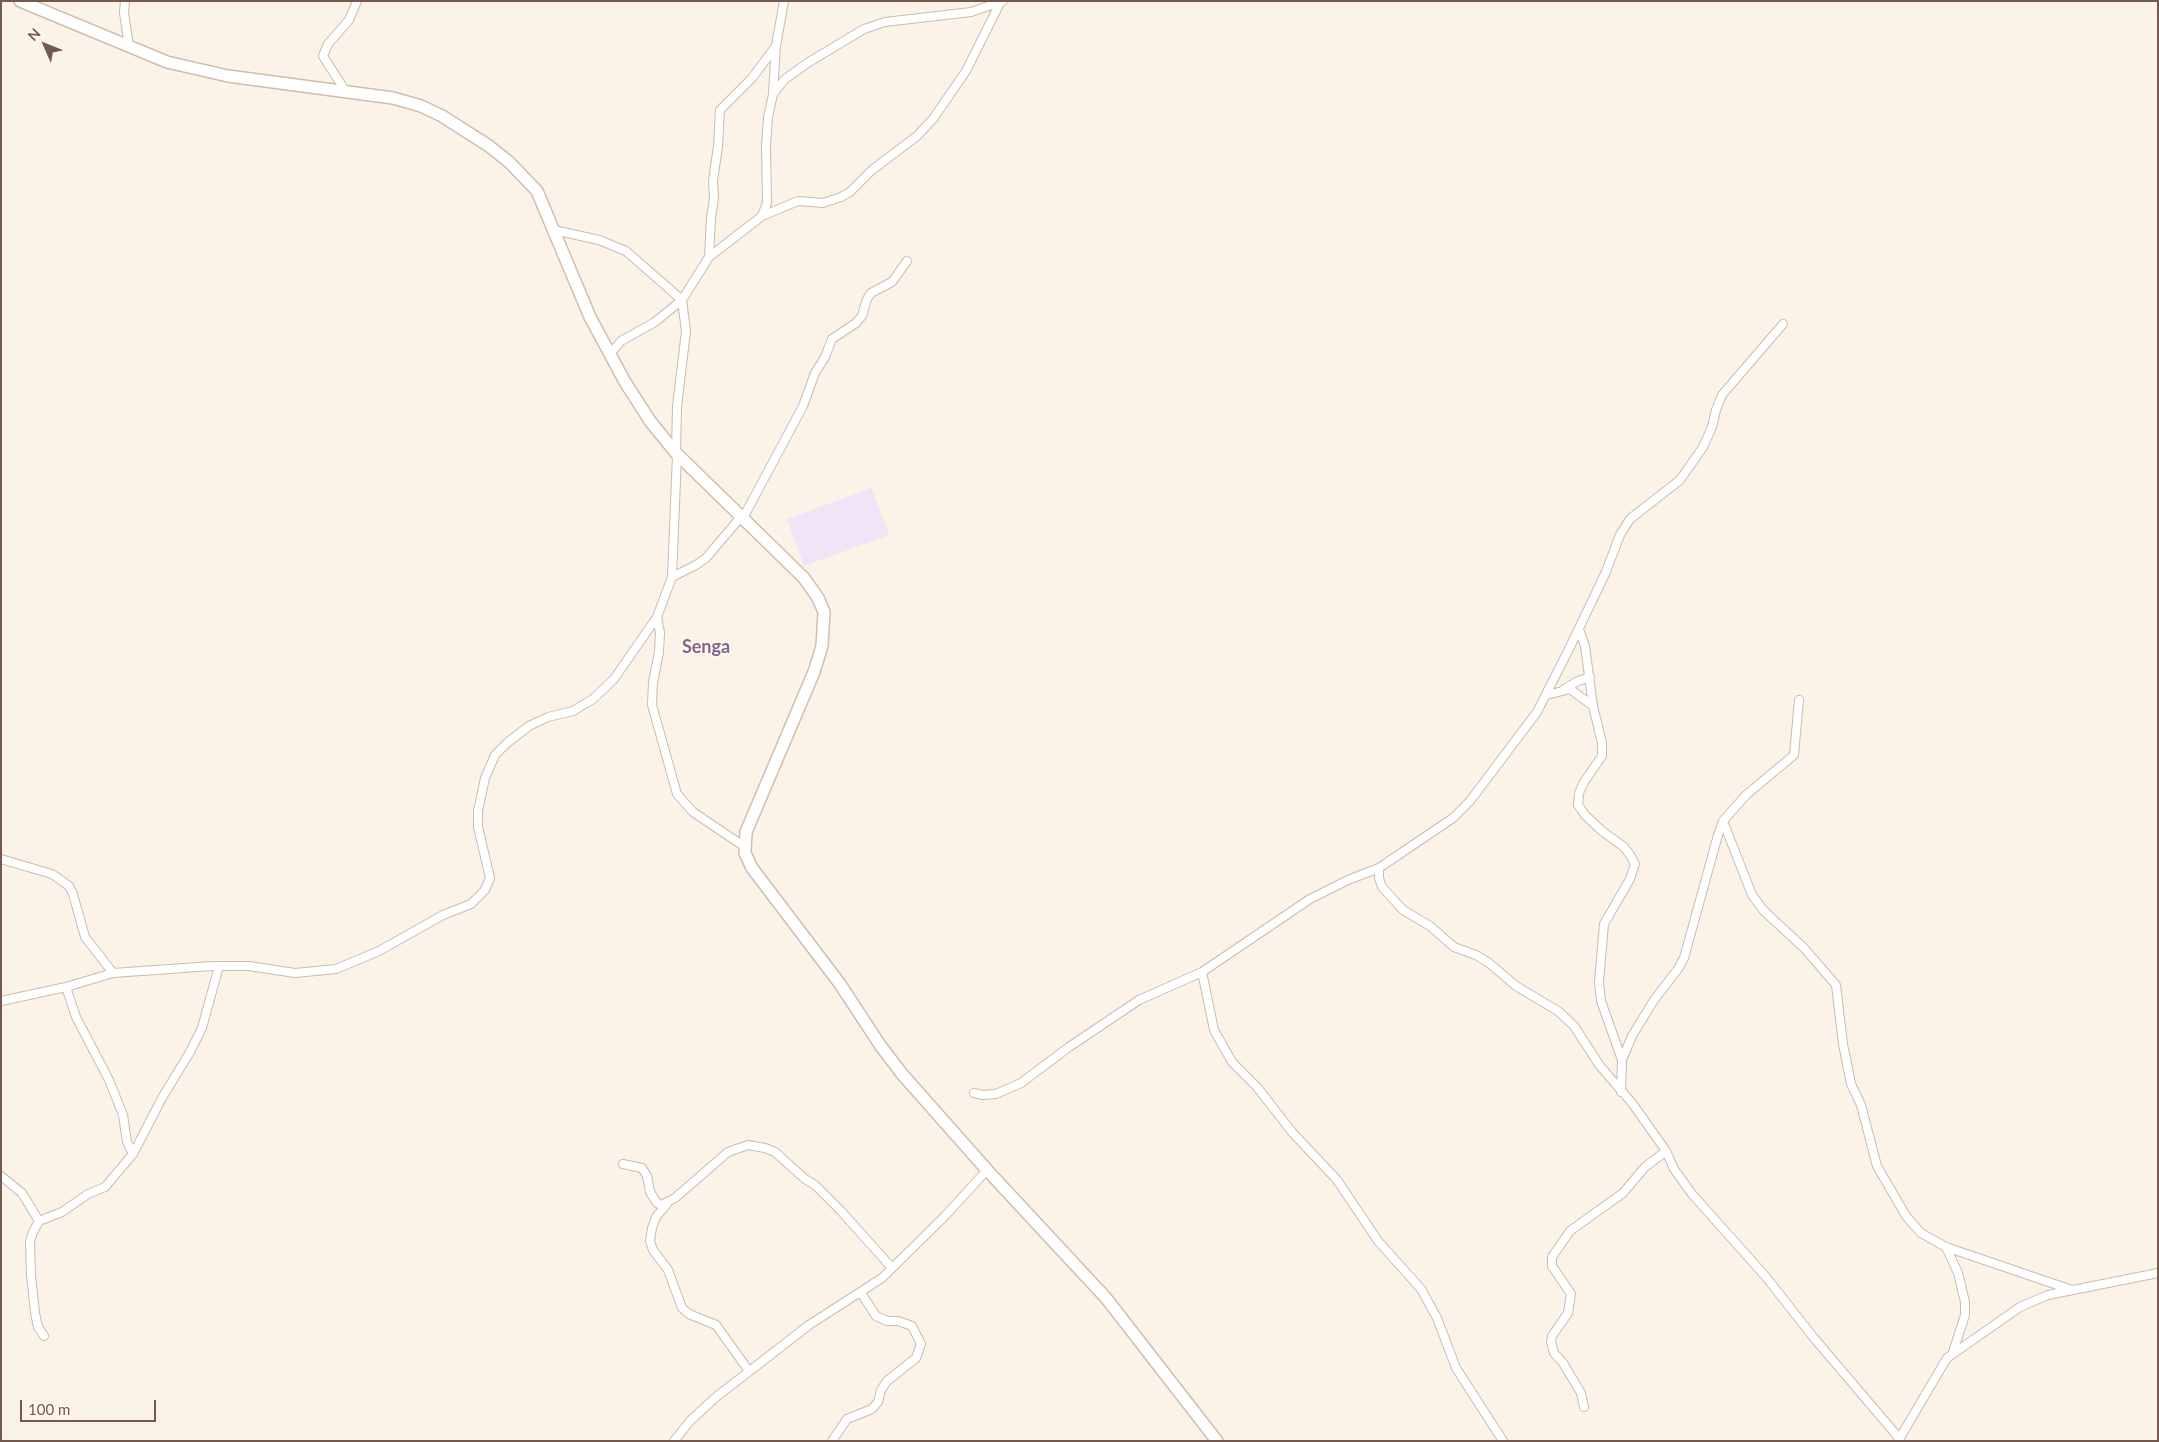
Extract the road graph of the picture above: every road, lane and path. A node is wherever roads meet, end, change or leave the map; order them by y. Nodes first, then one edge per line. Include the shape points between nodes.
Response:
1 (20, 1) edge
2 (124, 1) edge
3 (357, 1) edge
4 (784, 1) edge
5 (1002, 2) edge
6 (129, 46) junction
7 (776, 46) junction
8 (346, 92) junction
9 (773, 94) junction
10 (762, 216) junction
11 (554, 230) junction
12 (710, 256) junction
13 (907, 261) dead end
14 (682, 300) junction
15 (1783, 324) dead end
16 (610, 354) junction
17 (677, 454) junction
18 (741, 519) junction
19 (672, 577) junction
20 (657, 617) junction
21 (1579, 629) junction
22 (1590, 677) junction
23 (1562, 690) junction
24 (1547, 694) junction
25 (1799, 700) dead end
26 (1593, 706) junction
27 (1723, 821) junction
28 (744, 847) junction
29 (1, 859) edge
30 (1379, 868) junction
31 (219, 966) junction
32 (1202, 972) junction
33 (113, 973) junction
34 (66, 987) junction
35 (1, 1001) edge
36 (1622, 1060) junction
37 (1622, 1092) junction
38 (974, 1093) dead end
39 (1666, 1151) junction
40 (133, 1154) junction
41 (623, 1164) dead end
42 (987, 1170) junction
43 (1, 1176) edge
44 (667, 1204) junction
45 (39, 1220) junction
46 (1946, 1247) junction
47 (892, 1268) junction
48 (2158, 1273) edge
49 (2072, 1290) junction
50 (861, 1293) junction
51 (44, 1336) dead end
52 (1952, 1352) junction
53 (749, 1371) junction
54 (1584, 1407) dead end
55 (1899, 1439) edge
56 (674, 1441) edge
57 (832, 1441) edge
58 (1217, 1441) edge
59 (1503, 1441) edge

1 - 6 street
2 - 6 street
3 - 8 street via 349,20 328,44 323,56
4 - 7 street
5 - 9 street via 962,13 885,22 864,29 785,79
5 - 10 street via 966,70 933,119 917,136 841,197 823,203 798,202
6 - 8 street via 167,62 228,76
7 - 9 street
7 - 12 street via 752,78 720,110 710,218
8 - 11 street via 405,101 442,116 474,136 509,162 536,191
9 - 10 street via 766,145 767,203
10 - 12 street
11 - 14 street via 626,250
11 - 16 street via 575,284
12 - 14 street
13 - 18 street via 892,282 871,293 856,323 832,339 803,406
14 - 16 street via 655,322 621,340
14 - 17 street via 686,330 677,407
15 - 21 street via 1722,394 1703,447 1680,480 1630,519
16 - 17 street via 650,421
17 - 18 street
17 - 19 street
18 - 19 street via 706,558
18 - 28 street via 811,587 824,612 825,625 814,672 746,832
19 - 20 street
20 - 28 street via 659,652 652,705 677,794 693,812
20 - 31 street via 614,679 593,699 572,711 529,726 495,755 478,811 478,827 490,878 485,890 471,904 379,951 336,968 295,973 249,966
21 - 22 street
21 - 24 street
22 - 23 street
22 - 26 street
23 - 24 street
23 - 26 street via 1576,692
24 - 30 street via 1514,743 1453,818
25 - 27 street via 1794,755 1746,795
26 - 36 street via 1602,756 1584,782 1578,804 1602,831 1624,847 1634,864 1630,879 1604,924 1599,982 1601,1001
27 - 36 street via 1684,958 1643,1018
27 - 46 street via 1752,895 1836,985 1851,1084 1861,1105 1877,1166 1913,1224 1933,1241
28 - 42 street via 752,868 840,984 880,1045
29 - 33 street via 52,874 69,886 85,937
30 - 32 street via 1310,899
30 - 37 street via 1378,878 1382,887 1404,910 1430,926 1454,947 1489,963 1527,994 1567,1018
31 - 33 street
31 - 40 street via 202,1028
32 - 38 street via 1139,1000 1021,1084 996,1094
32 - 59 street via 1214,1030 1232,1062 1337,1180 1378,1241 1421,1288 1437,1318 1456,1368
33 - 34 street
34 - 35 street
34 - 40 street via 76,1017 109,1080 123,1115 127,1142
36 - 37 street
37 - 39 street
39 - 54 street via 1645,1167 1623,1193 1570,1231 1552,1257 1552,1266 1571,1294 1568,1313 1550,1342 1582,1393
39 - 55 street via 1692,1194 1743,1250
40 - 45 street via 105,1187 62,1212
41 - 44 street via 642,1168 653,1198 661,1205
42 - 47 street
42 - 58 street via 1106,1298
43 - 45 street via 22,1193
44 - 47 street via 728,1152 748,1145 765,1148 775,1152 815,1185
44 - 53 street via 652,1228 652,1250 668,1270 682,1308 716,1325
45 - 51 street via 30,1241 31,1276 38,1327
46 - 49 street
46 - 52 street via 1958,1273 1965,1302 1965,1315
47 - 50 street
48 - 49 street
49 - 52 street via 2035,1299
50 - 53 street via 809,1325
50 - 57 street via 876,1316 912,1326 921,1344 916,1358 887,1381 872,1409 847,1419
52 - 55 street
53 - 56 street via 694,1416

